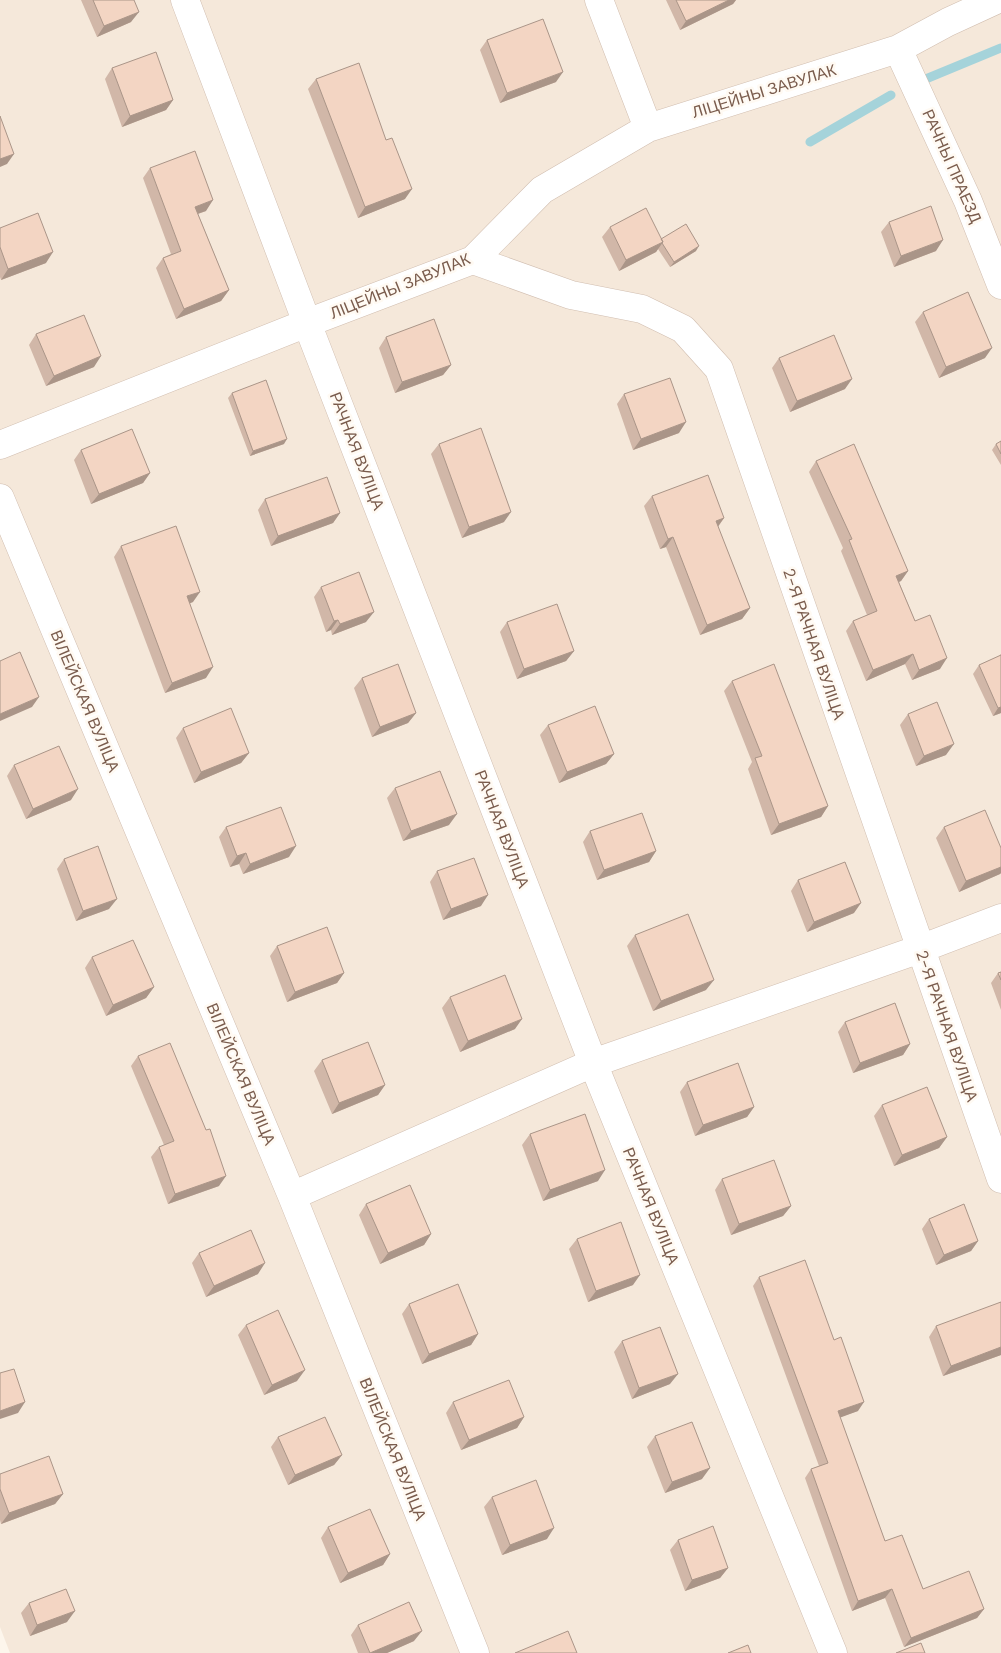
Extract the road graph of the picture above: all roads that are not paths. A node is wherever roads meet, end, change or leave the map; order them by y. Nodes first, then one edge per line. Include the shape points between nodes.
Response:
1 (185, 0) edge
2 (599, 0) edge
3 (996, 0) edge
4 (898, 50) junction
5 (648, 128) junction
6 (472, 260) junction
7 (1001, 285) edge
8 (307, 323) junction
9 (0, 445) edge
10 (0, 498) edge
11 (1001, 918) edge
12 (920, 949) junction
13 (593, 1063) junction
14 (1001, 1179) edge
15 (292, 1196) junction
16 (475, 1653) edge
17 (833, 1653) edge

1 - 8 street, РАЧНАЯ ВУЛІЦА
2 - 5 street
3 - 4 street, ЛІЦЕЙНЫ ЗАВУЛАК
4 - 5 street, ЛІЦЕЙНЫ ЗАВУЛАК
4 - 7 street, РАЧНЫ ПРАЕЗД via 968,200
5 - 6 street, ЛІЦЕЙНЫ ЗАВУЛАК via 542,190
6 - 8 street, ЛІЦЕЙНЫ ЗАВУЛАК
6 - 12 street, 2-Я РАЧНАЯ ВУЛІЦА via 571,295 642,309 683,329 719,369
8 - 9 street, ЛІЦЕЙНЫ ЗАВУЛАК
8 - 13 street, РАЧНАЯ ВУЛІЦА
10 - 15 street, ВІЛЕЙСКАЯ ВУЛІЦА
11 - 12 street
12 - 13 street
12 - 14 street, 2-Я РАЧНАЯ ВУЛІЦА
13 - 15 street
13 - 17 street, РАЧНАЯ ВУЛІЦА
15 - 16 street, ВІЛЕЙСКАЯ ВУЛІЦА

